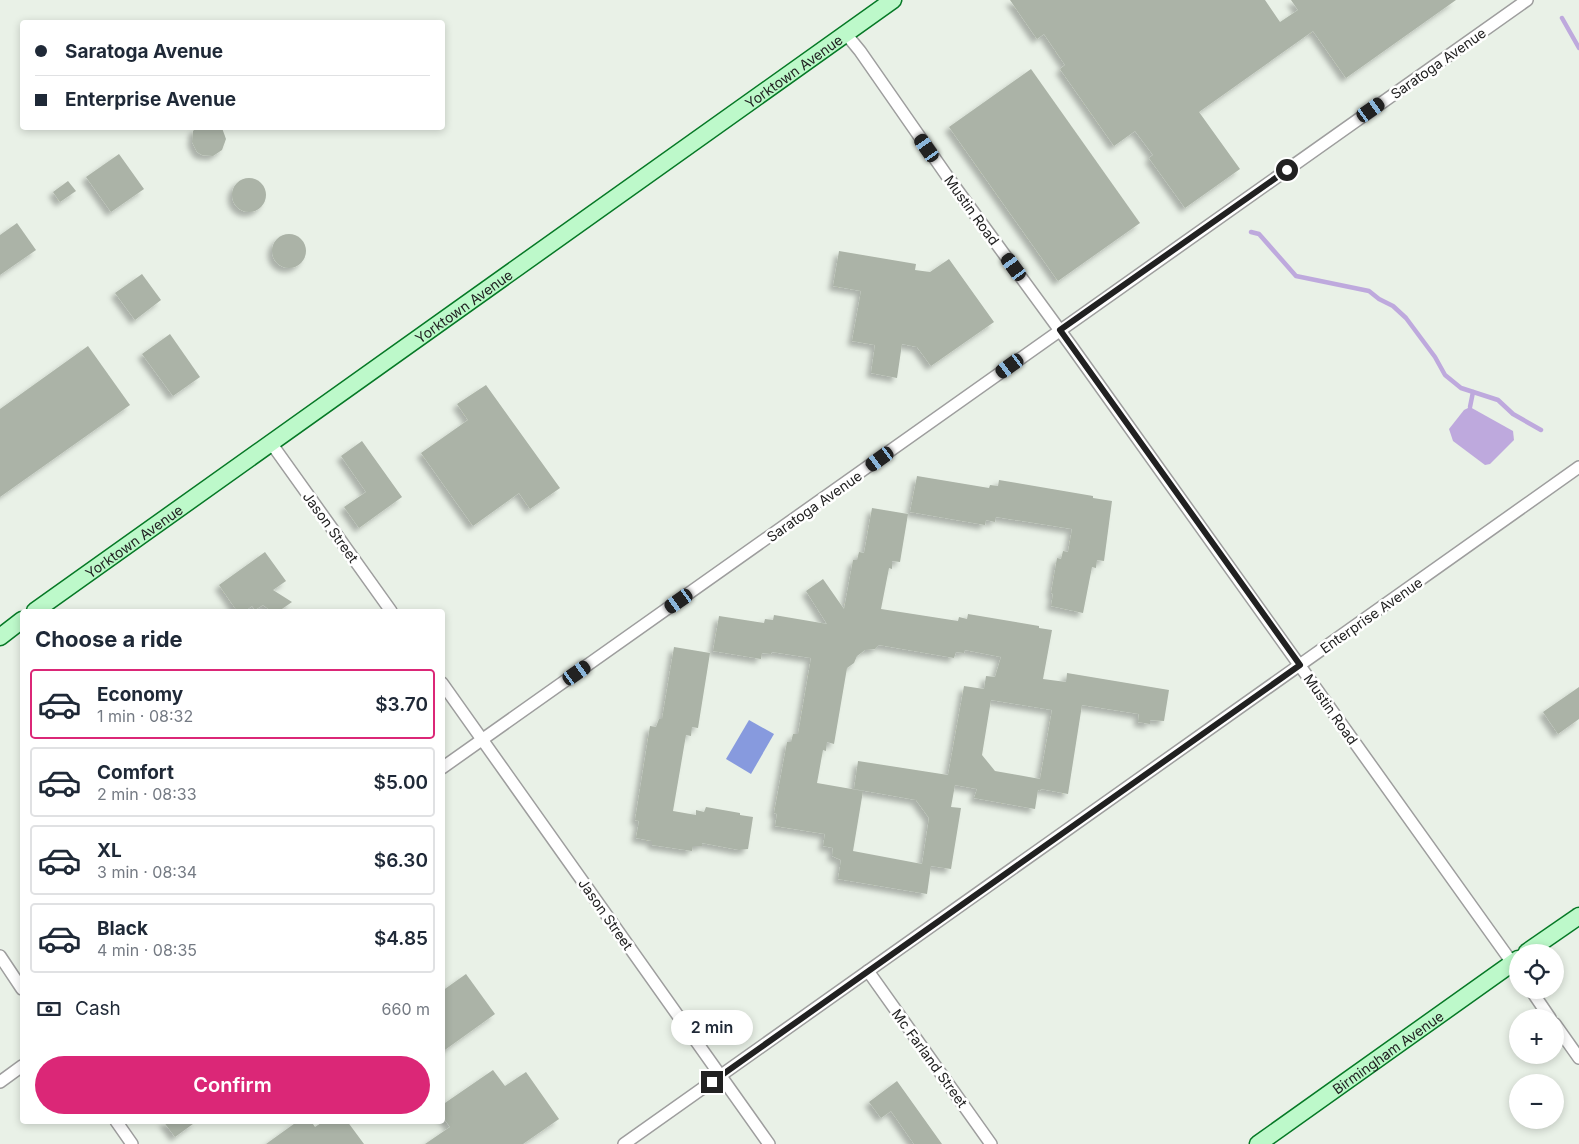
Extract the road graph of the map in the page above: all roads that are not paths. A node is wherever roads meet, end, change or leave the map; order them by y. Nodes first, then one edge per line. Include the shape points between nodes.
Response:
1 (893, 0) edge
2 (1527, 0) edge
3 (846, 34) junction
4 (1060, 330) junction
5 (271, 443) junction
6 (1579, 467) edge
7 (38, 609) edge
8 (390, 609) edge
9 (20, 621) edge
10 (0, 636) edge
11 (1300, 665) junction
12 (445, 688) edge
13 (482, 740) junction
14 (445, 766) edge
15 (1579, 916) edge
16 (1539, 944) edge
17 (1509, 955) edge
18 (0, 956) edge
19 (1509, 970) edge
20 (868, 971) junction
21 (20, 986) edge
22 (1564, 1037) edge
23 (1579, 1058) edge
24 (20, 1067) edge
25 (720, 1076) junction
26 (0, 1082) edge
27 (118, 1124) edge
28 (132, 1144) edge
29 (624, 1144) edge
30 (769, 1144) edge
31 (992, 1144) edge
32 (1258, 1144) edge

1 - 3 main road, Yorktown Avenue
2 - 4 street, Saratoga Avenue
3 - 4 street, Mustin Road
3 - 5 main road, Yorktown Avenue
4 - 11 street, Mustin Road
4 - 13 street, Saratoga Avenue
5 - 7 main road, Yorktown Avenue
5 - 8 street, Jason Street
6 - 11 street, Enterprise Avenue
9 - 10 main road
11 - 17 street, Mustin Road
11 - 20 street, Enterprise Avenue
12 - 13 street, Jason Street
13 - 14 street, Saratoga Avenue
13 - 25 street, Jason Street
15 - 16 main road
18 - 21 street
19 - 32 main road, Birmingham Avenue
20 - 25 street, Enterprise Avenue
20 - 31 street, Mc Farland Street
22 - 23 street
24 - 26 street
25 - 29 street, Enterprise Avenue
25 - 30 street, Jason Street
27 - 28 street

